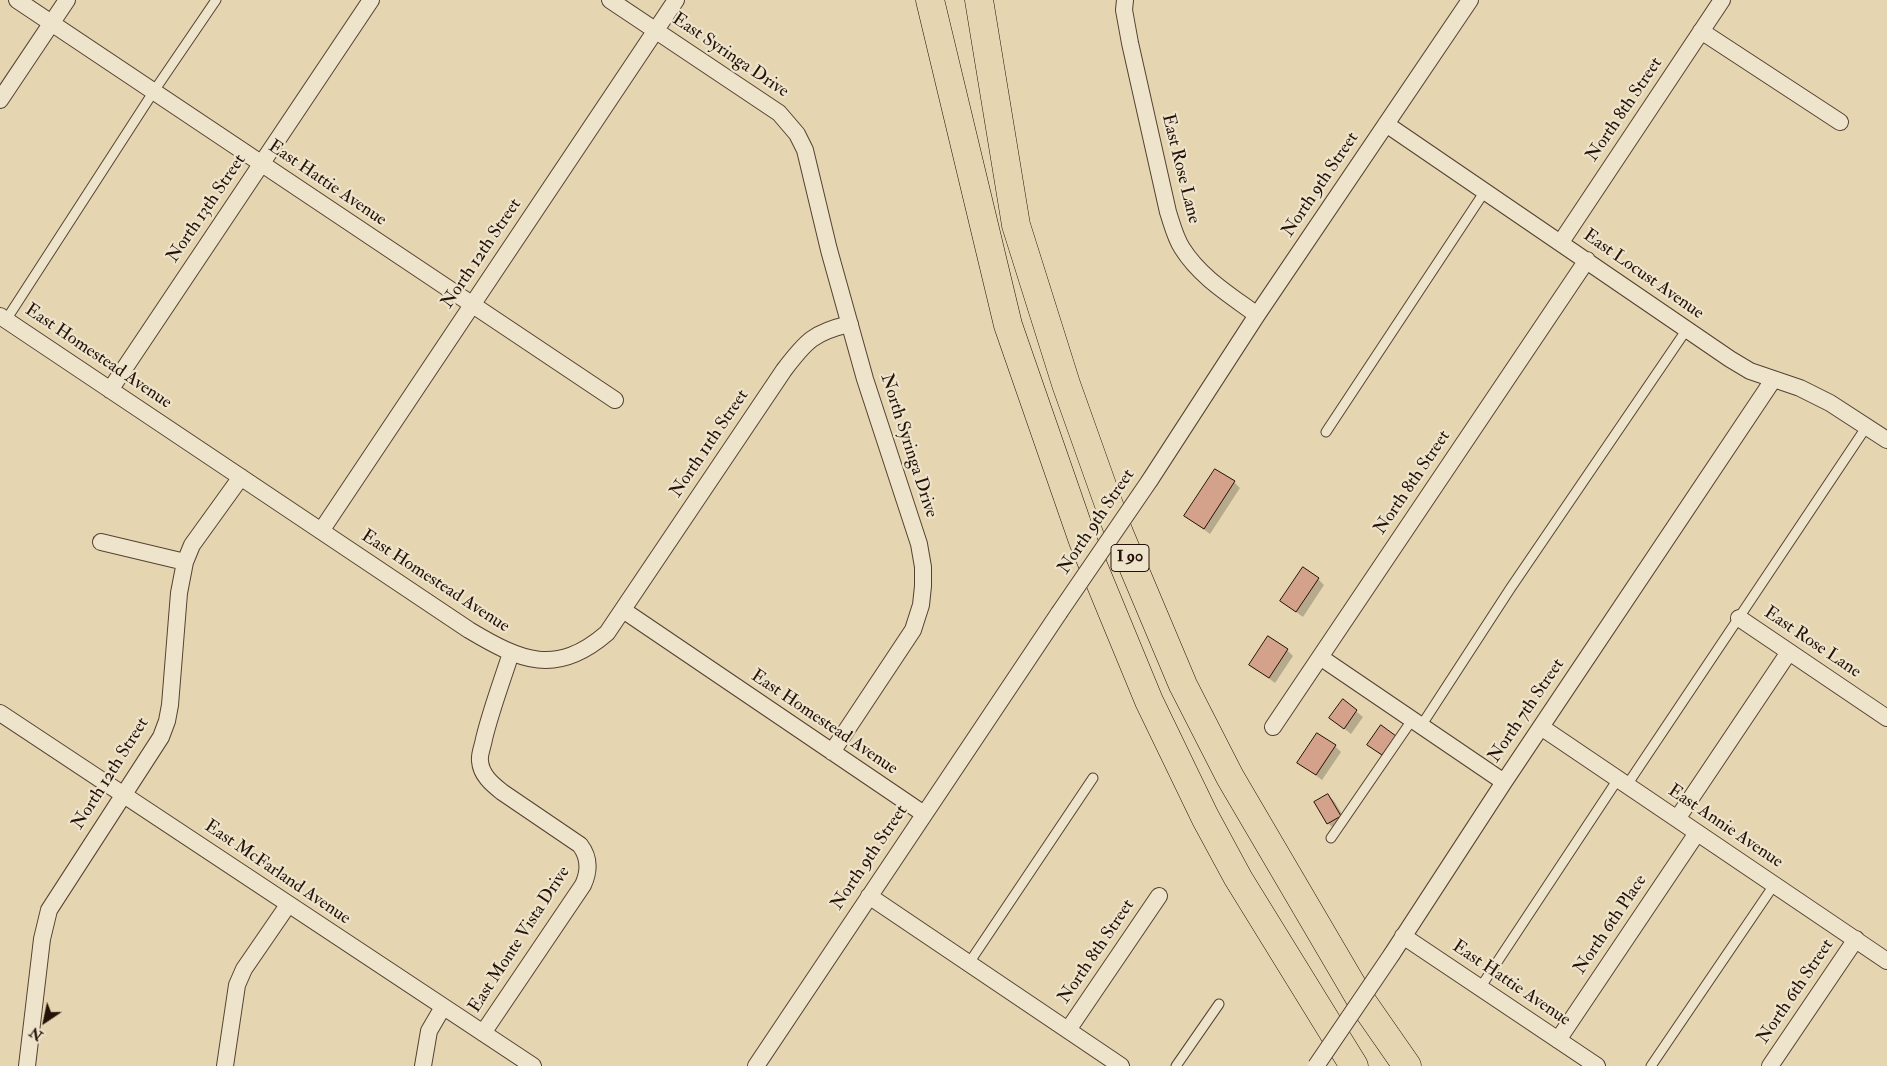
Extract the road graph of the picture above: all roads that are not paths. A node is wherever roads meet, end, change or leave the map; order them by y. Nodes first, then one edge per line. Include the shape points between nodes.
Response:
1 (17, 0) edge
2 (66, 0) edge
3 (216, 0) edge
4 (371, 0) edge
5 (610, 0) edge
6 (676, 0) edge
7 (930, 0) edge
8 (978, 0) edge
9 (1125, 0) edge
10 (1470, 0) edge
11 (1722, 0) edge
12 (51, 23) junction
13 (656, 30) junction
14 (1701, 31) junction
15 (154, 91) junction
16 (0, 100) edge
17 (1840, 122) dead end
18 (1386, 124) junction
19 (797, 134) joint
20 (261, 164) junction
21 (1485, 191) junction
22 (1561, 242) junction
23 (1587, 260) junction
24 (472, 305) junction
25 (1257, 315) junction
26 (3, 318) edge
27 (850, 324) junction
28 (1687, 329) junction
29 (1773, 380) junction
30 (110, 390) junction
31 (615, 400) dead end
32 (1867, 426) junction
33 (1326, 432) dead end
34 (1887, 440) edge
35 (241, 477) junction
36 (321, 531) junction
37 (102, 542) dead end
38 (185, 562) junction
39 (623, 610) junction
40 (1739, 618) junction
41 (1789, 652) junction
42 (511, 653) junction
43 (1320, 657) junction
44 (0, 713) edge
45 (1887, 718) edge
46 (1416, 723) junction
47 (1273, 727) dead end
48 (1541, 727) junction
49 (832, 752) junction
50 (1093, 778) dead end
51 (1504, 782) junction
52 (1623, 782) junction
53 (124, 795) junction
54 (924, 814) junction
55 (1677, 819) junction
56 (1697, 833) junction
57 (1330, 838) dead end
58 (1774, 885) junction
59 (870, 896) junction
60 (1159, 896) dead end
61 (288, 905) junction
62 (1403, 936) junction
63 (1856, 940) junction
64 (1887, 961) edge
65 (969, 963) junction
66 (1480, 988) junction
67 (1218, 1004) dead end
68 (443, 1007) junction
69 (1068, 1030) junction
70 (483, 1033) junction
71 (1558, 1040) junction
72 (27, 1066) edge
73 (225, 1066) edge
74 (423, 1066) edge
75 (533, 1066) edge
76 (756, 1066) edge
77 (1121, 1066) edge
78 (1176, 1066) edge
79 (1316, 1066) edge
80 (1354, 1066) edge
81 (1407, 1066) edge
82 (1596, 1066) edge
83 (1651, 1066) edge
84 (1770, 1066) edge

1 - 12 street, East Hattie Avenue
2 - 12 street
3 - 15 lane
4 - 20 street, North 13th Street
5 - 13 street, East Syringa Drive
6 - 13 street, North 12th Street
7 - 80 highway, I 90 via 1008,325 1083,541 1149,701 1206,817 1238,878
8 - 81 highway, I 90 via 1016,225 1066,384 1119,533 1183,685 1230,777 1358,997
9 - 25 street, East Rose Lane via 1130,43 1176,236 1207,278
10 - 18 street, North 9th Street
11 - 14 street, North 8th Street
12 - 15 street, East Hattie Avenue
12 - 16 street
13 - 19 street, East Syringa Drive via 779,114
13 - 24 street, North 12th Street
14 - 17 street
14 - 22 street, North 8th Street
15 - 20 street, East Hattie Avenue
15 - 26 lane
18 - 21 street, East Locust Avenue
18 - 25 street, North 9th Street
19 - 27 street, North Syringa Drive via 808,160
20 - 24 street, East Hattie Avenue
20 - 30 street, North 13th Street
21 - 22 street, East Locust Avenue
21 - 33 lane
22 - 23 street, East Locust Avenue
23 - 28 street, East Locust Avenue
23 - 43 street, North 8th Street
24 - 31 street, East Hattie Avenue
24 - 36 street, North 12th Street
25 - 54 street, North 9th Street, bridge via 1150,480
26 - 30 street, East Homestead Avenue
27 - 39 street, North 11th Street via 821,332 802,347
27 - 49 street, North Syringa Drive via 919,544 923,586 914,630
28 - 29 street, East Locust Avenue via 1750,371
28 - 46 lane
29 - 32 street, East Locust Avenue via 1800,388
29 - 48 street, North 7th Street
30 - 35 street, East Homestead Avenue
32 - 34 street, East Locust Avenue
32 - 40 lane
35 - 36 street, East Homestead Avenue
35 - 38 street, North 12th Street via 192,545
36 - 42 street, East Homestead Avenue via 469,630
37 - 38 street
38 - 53 street, North 12th Street via 167,721 161,737
39 - 42 street, East Homestead Avenue via 607,633 583,651 552,661
39 - 49 street, East Homestead Avenue
40 - 41 street, East Rose Lane
40 - 52 lane
41 - 45 street, East Rose Lane
41 - 55 street
42 - 70 street, East Monte Vista Drive via 485,736 480,761 482,771 502,792 580,845 588,867 583,885
43 - 46 street
43 - 47 street, North 8th Street
44 - 53 street, East McFarland Avenue
46 - 51 street
46 - 57 lane
48 - 51 street, North 7th Street
48 - 52 street, East Annie Avenue
49 - 54 street, East Homestead Avenue
50 - 65 lane
51 - 62 street, North 7th Street
52 - 55 street, East Annie Avenue
52 - 66 lane
53 - 61 street, East McFarland Avenue
53 - 72 street, North 12th Street via 49,910 42,939
54 - 59 street, North 9th Street
55 - 56 street, East Annie Avenue
56 - 58 street, East Annie Avenue
56 - 71 street, North 6th Place
58 - 63 street, East Annie Avenue
58 - 83 lane
59 - 65 street
59 - 76 street, North 9th Street
60 - 69 street, North 8th Street
61 - 68 street, East McFarland Avenue
61 - 73 street via 244,969 237,985
62 - 66 street, East Hattie Avenue
62 - 79 street, North 7th Street, bridge
63 - 64 street, East Annie Avenue
63 - 84 street, North 6th Street
65 - 69 street
66 - 71 street, East Hattie Avenue
67 - 78 lane
68 - 70 street, East McFarland Avenue
68 - 74 street, East Monte Vista Drive via 429,1031
69 - 77 street
70 - 75 street, East McFarland Avenue
71 - 82 street, East Hattie Avenue

